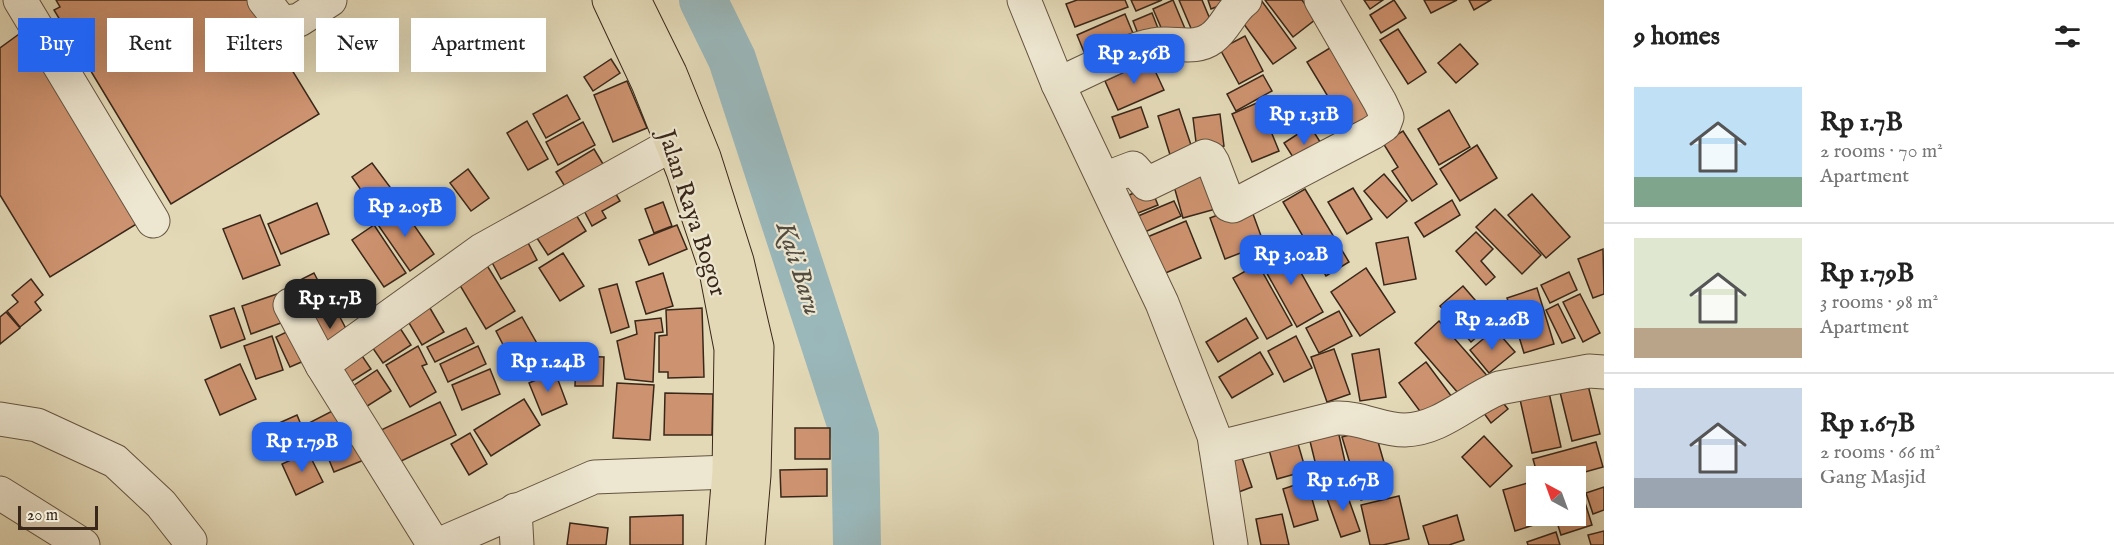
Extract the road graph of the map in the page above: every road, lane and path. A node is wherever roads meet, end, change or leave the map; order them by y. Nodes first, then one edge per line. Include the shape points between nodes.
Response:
1 (264, 0) edge
2 (330, 0) edge
3 (609, 0) edge
4 (634, 0) edge
5 (1024, 0) edge
6 (1245, 0) edge
7 (1321, 0) edge
8 (29, 3) edge
9 (1058, 84) junction
10 (673, 144) junction
11 (1104, 179) junction
12 (153, 221) dead end
13 (290, 305) dead end
14 (322, 365) junction
15 (1604, 372) edge
16 (0, 419) edge
17 (1216, 448) junction
18 (729, 472) junction
19 (0, 493) edge
20 (515, 510) junction
21 (83, 545) edge
22 (189, 545) edge
23 (436, 545) edge
24 (517, 545) edge
25 (723, 545) edge
26 (748, 545) edge
27 (1231, 545) edge

1 - 2 street via 282,23 299,20
3 - 10 highway, Jalan Raya Bogor
4 - 26 highway, Jalan Raya Bogor via 670,73 704,157 737,261 757,347
5 - 9 street
6 - 9 street via 1231,12 1221,30 1201,44 1150,45
7 - 11 street via 1380,102 1387,117 1384,125 1233,206 1229,205 1213,163 1205,156 1147,184 1133,168
8 - 12 street
9 - 11 street
10 - 14 street via 482,250
10 - 18 highway, Jalan Raya Bogor via 715,266 731,349
11 - 17 street via 1162,303
13 - 14 street
14 - 23 street
15 - 17 street via 1589,371 1499,388 1424,427 1404,430 1352,417 1336,418
16 - 22 street via 37,425 115,461 161,504 190,541
17 - 27 street
18 - 20 street via 594,477
18 - 25 highway, Jalan Raya Bogor
19 - 21 street
20 - 23 street
20 - 24 street

